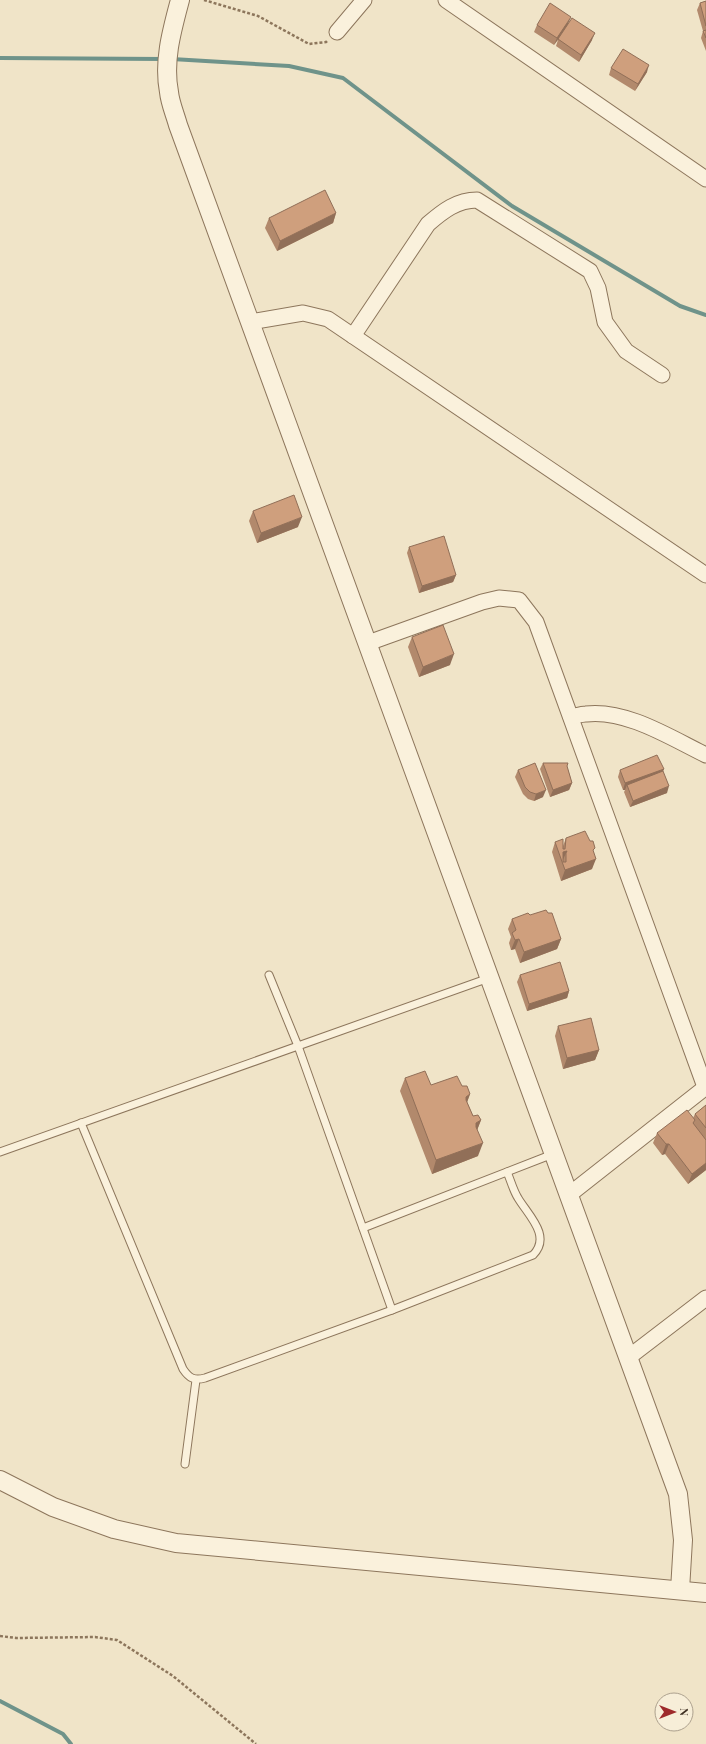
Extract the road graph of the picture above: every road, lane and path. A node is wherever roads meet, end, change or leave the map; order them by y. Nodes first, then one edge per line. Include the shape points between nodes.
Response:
1 (180, 0) edge
2 (204, 0) edge
3 (364, 0) edge
4 (446, 0) edge
5 (337, 32) joint
6 (706, 179) edge
7 (251, 322) junction
8 (353, 336) junction
9 (662, 374) dead end
10 (706, 575) edge
11 (368, 643) junction
12 (571, 718) junction
13 (706, 755) edge
14 (269, 975) dead end
15 (491, 978) junction
16 (298, 1046) junction
17 (706, 1087) edge
18 (81, 1123) junction
19 (0, 1152) edge
20 (555, 1153) junction
21 (507, 1172) junction
22 (570, 1194) junction
23 (363, 1228) junction
24 (706, 1298) edge
25 (392, 1310) junction
26 (629, 1357) junction
27 (196, 1380) junction
28 (185, 1464) dead end
29 (0, 1480) edge
30 (680, 1590) junction
31 (706, 1593) edge
32 (0, 1636) edge
33 (256, 1744) edge

1 - 7 street via 170,40 167,75 169,93
2 - 5 path via 258,16 309,44 326,42
3 - 5 street
4 - 6 street
7 - 8 street via 303,313 328,319
7 - 11 street
8 - 9 street via 428,224 444,210 465,200 477,200 590,271 598,288 606,322 626,351
8 - 10 street
11 - 12 street via 482,602 499,598 519,600 536,622
11 - 15 street
12 - 13 street via 586,714 620,716
12 - 17 street
14 - 16 lane
15 - 16 lane
15 - 20 street
16 - 18 lane
16 - 23 lane
17 - 22 street
18 - 19 lane
18 - 27 lane via 183,1369 187,1376
20 - 21 lane
20 - 22 street
21 - 23 lane
21 - 25 lane via 518,1197 531,1214 538,1232 538,1250 527,1258
22 - 26 street
23 - 25 lane
24 - 26 street
25 - 27 lane
26 - 30 street via 678,1494 682,1540
27 - 28 lane
29 - 30 street via 53,1507 114,1529 176,1543
30 - 31 street
32 - 33 path via 95,1637 117,1640 173,1676

